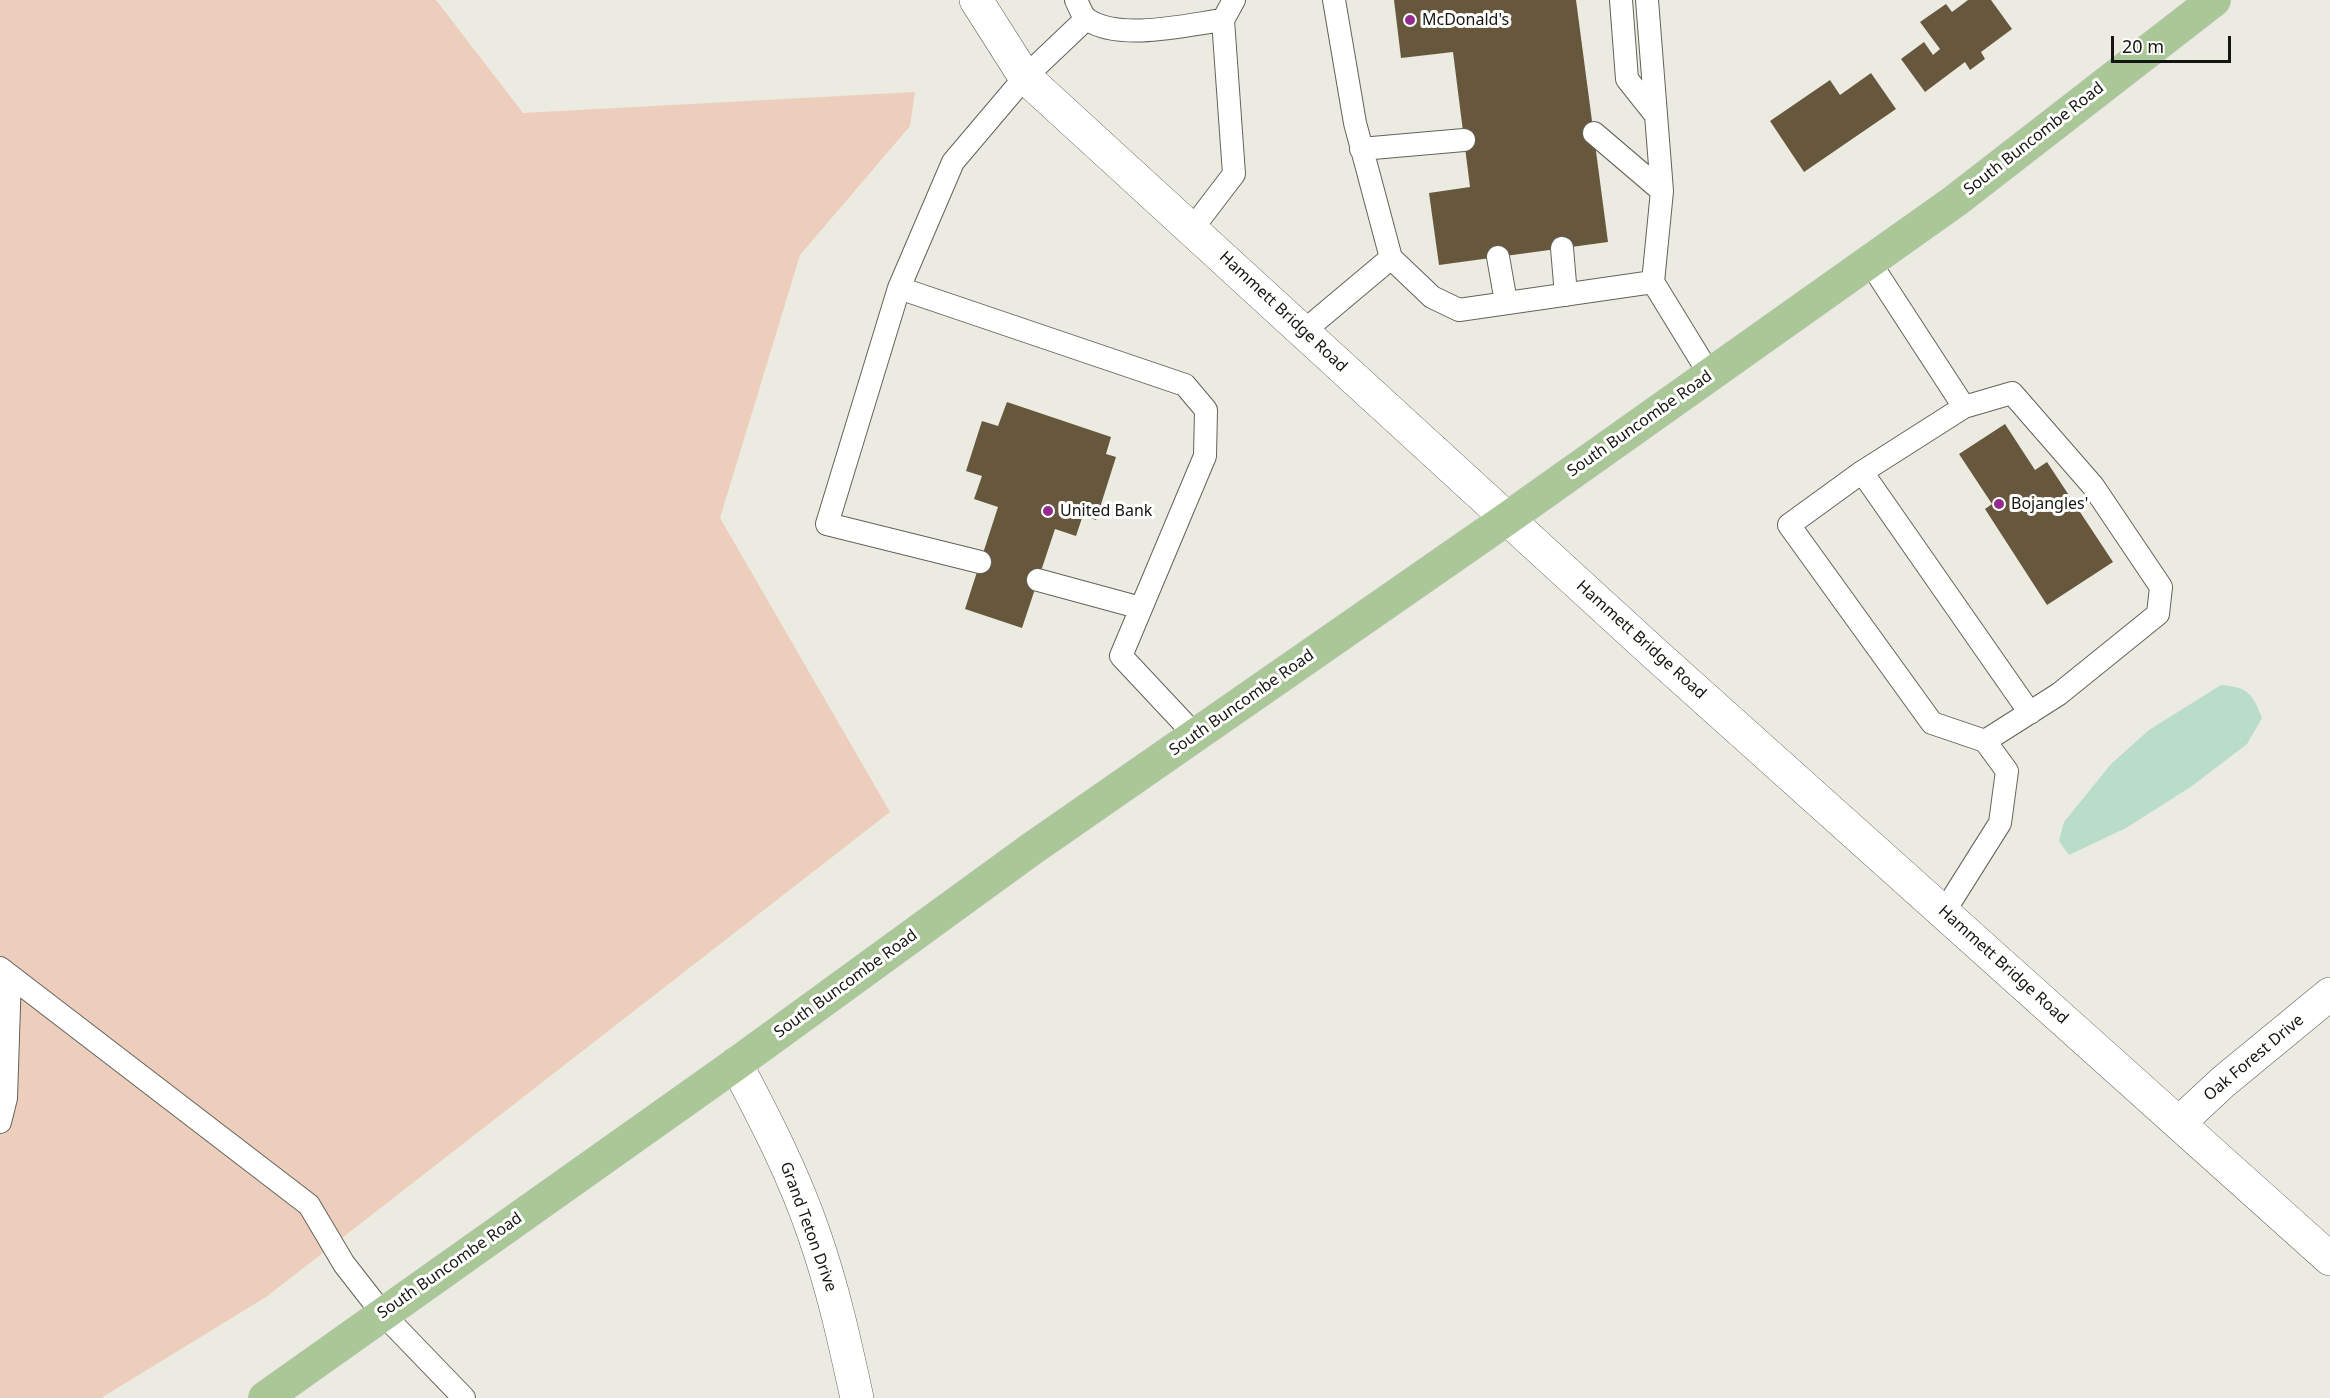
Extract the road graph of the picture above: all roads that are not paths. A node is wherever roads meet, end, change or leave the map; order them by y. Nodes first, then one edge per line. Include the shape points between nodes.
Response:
1 (976, 0) edge
2 (1234, 0) edge
3 (1334, 0) edge
4 (1621, 0) edge
5 (1647, 0) edge
6 (2214, 0) edge
7 (1081, 9) edge
8 (1223, 20) junction
9 (1025, 77) junction
10 (1654, 112) junction
11 (1594, 133) dead end
12 (1464, 140) dead end
13 (1361, 149) junction
14 (1662, 191) junction
15 (1192, 229) junction
16 (1562, 248) dead end
17 (1498, 257) dead end
18 (1391, 258) junction
19 (1869, 261) junction
20 (1653, 282) junction
21 (899, 288) junction
22 (1566, 295) junction
23 (1506, 302) junction
24 (1304, 331) junction
25 (1710, 375) junction
26 (1964, 407) junction
27 (1862, 472) junction
28 (1508, 518) junction
29 (980, 562) dead end
30 (1038, 580) dead end
31 (1141, 608) junction
32 (2030, 713) junction
33 (1195, 735) junction
34 (1984, 741) junction
35 (1944, 912) junction
36 (5, 972) edge
37 (2330, 994) edge
38 (736, 1064) junction
39 (0, 1122) edge
40 (2179, 1123) junction
41 (2330, 1259) edge
42 (383, 1314) junction
43 (265, 1398) edge
44 (464, 1398) edge
45 (857, 1398) edge

1 - 9 street, Hammett Bridge Road
2 - 8 lane
3 - 13 lane
4 - 10 lane via 1627,79
5 - 10 lane
6 - 19 main road, South Buncombe Road via 1955,201
7 - 8 lane via 1112,30
7 - 9 lane
8 - 15 lane via 1234,174
9 - 15 street, Hammett Bridge Road
9 - 21 lane via 953,162
10 - 14 lane
11 - 14 lane
12 - 13 lane
13 - 18 lane
14 - 20 lane
15 - 24 street, Hammett Bridge Road
16 - 22 lane
17 - 23 lane
18 - 23 lane via 1432,297 1459,310
18 - 24 lane
19 - 25 main road, South Buncombe Road
19 - 26 lane
20 - 22 lane
20 - 25 lane
21 - 29 lane via 827,524
21 - 31 lane via 1185,385 1206,410 1205,456
22 - 23 lane
24 - 28 street, Hammett Bridge Road
25 - 28 main road, South Buncombe Road
26 - 27 lane
26 - 32 lane via 2012,393 2093,486 2161,587 2158,614
27 - 32 lane
27 - 34 lane via 1789,525 1932,723
28 - 33 main road, South Buncombe Road
28 - 35 street, Hammett Bridge Road
30 - 31 lane
31 - 33 lane via 1121,656
32 - 34 lane
33 - 38 main road, South Buncombe Road
34 - 35 lane via 2007,771 2000,823
35 - 40 street, Hammett Bridge Road
36 - 39 lane via 6,1098
36 - 42 lane via 309,1205 344,1264
37 - 40 street, Oak Forest Drive
38 - 42 main road, South Buncombe Road
38 - 45 street, Grand Teton Drive via 776,1138 814,1234
40 - 41 street, Hammett Bridge Road
42 - 43 main road, South Buncombe Road
42 - 44 lane

